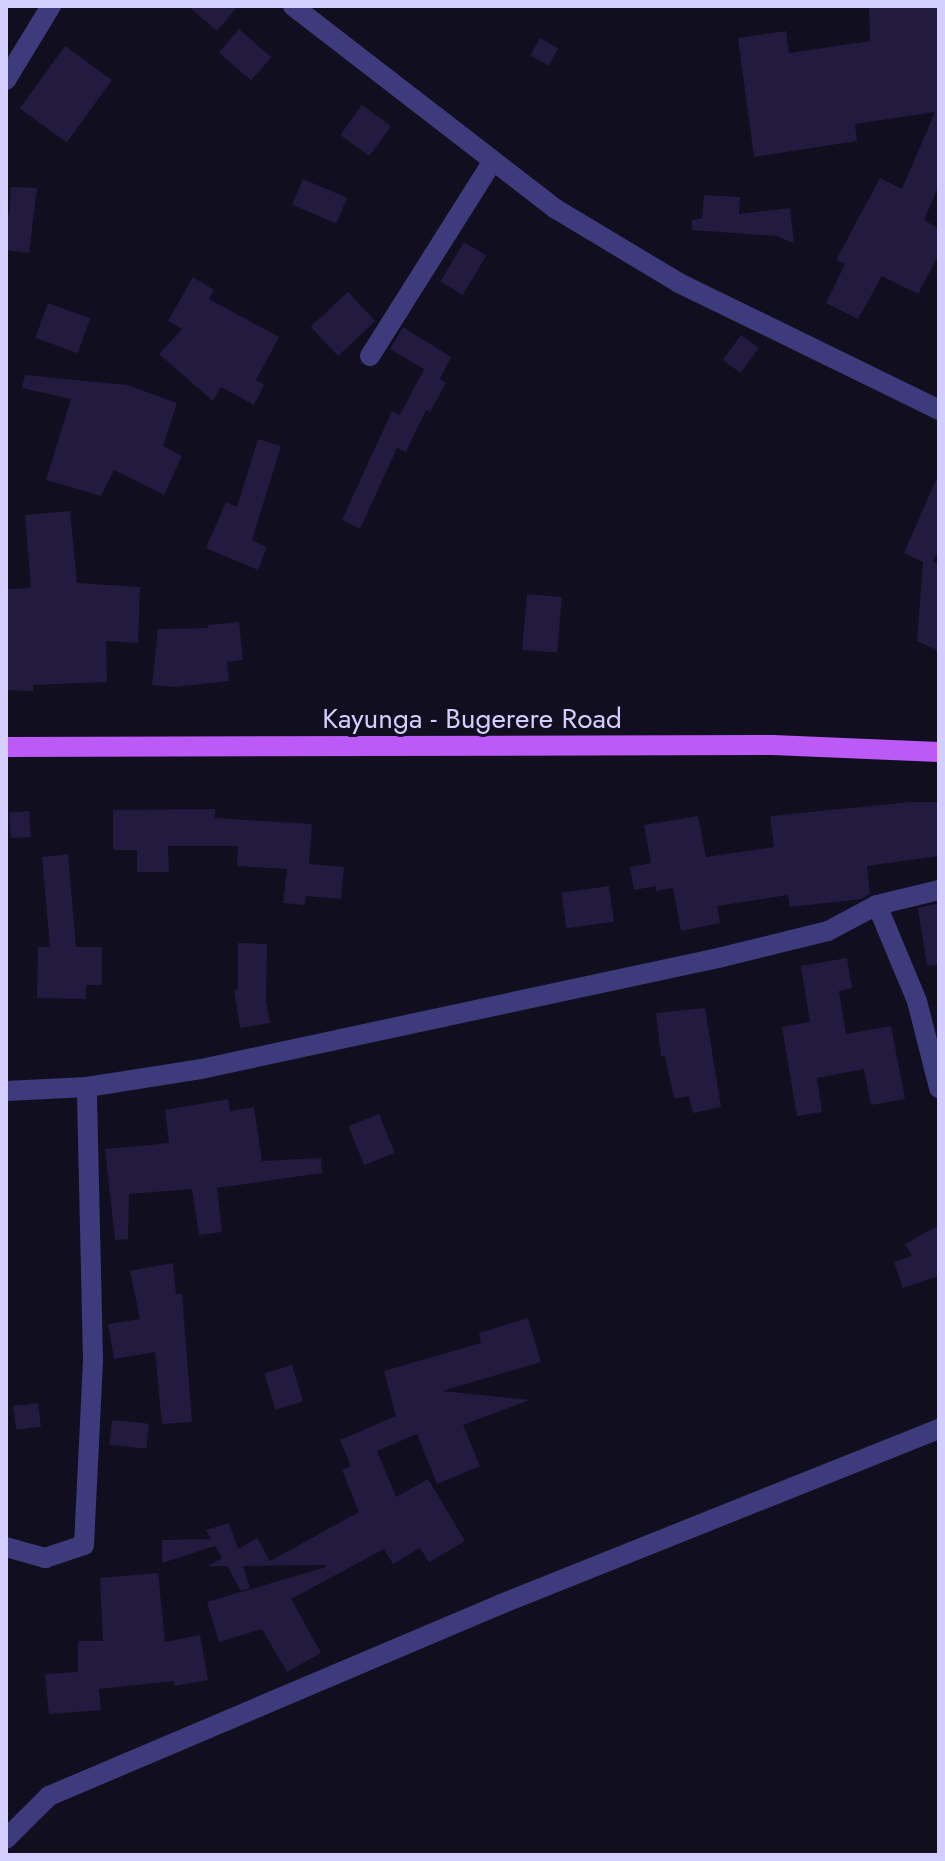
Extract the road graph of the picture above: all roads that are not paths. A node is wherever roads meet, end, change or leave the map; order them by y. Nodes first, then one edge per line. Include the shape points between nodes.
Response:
1 (51, 6) edge
2 (293, 6) edge
3 (6, 80) edge
4 (492, 162) junction
5 (370, 356) dead end
6 (939, 410) edge
7 (6, 747) edge
8 (939, 752) edge
9 (939, 890) edge
10 (877, 905) junction
11 (87, 1087) junction
12 (939, 1088) edge
13 (6, 1091) edge
14 (939, 1429) edge
15 (6, 1547) edge
16 (6, 1839) edge

1 - 3 street
2 - 4 street
4 - 5 street
4 - 6 street via 556,209 679,283
7 - 8 main road, Kayunga - Bugerere Road via 773,745
9 - 10 street
10 - 11 street via 828,931 718,958 201,1069
10 - 12 street via 917,1001
11 - 13 street
11 - 15 street via 93,1360 84,1545 45,1558
14 - 16 street via 501,1604 49,1796

